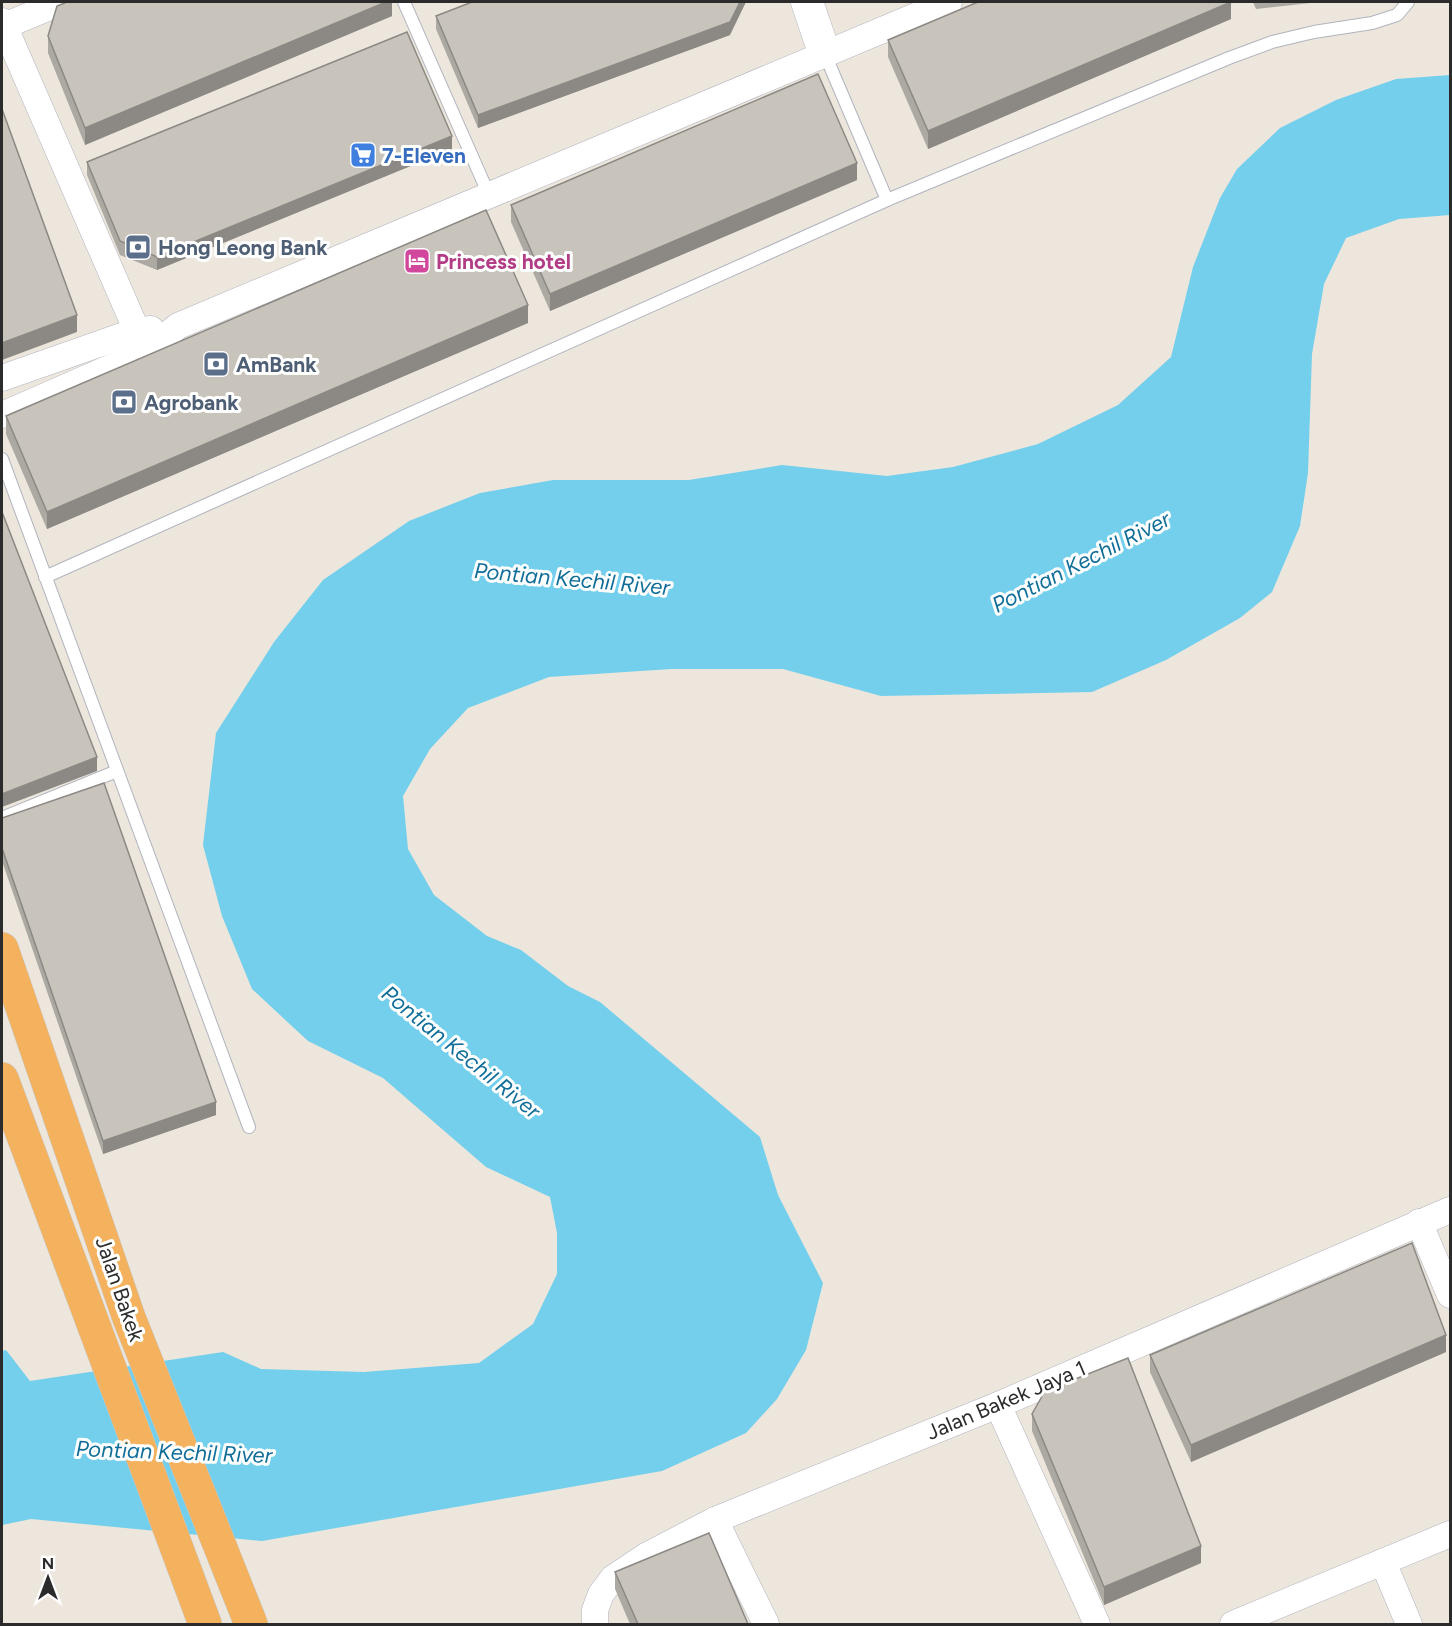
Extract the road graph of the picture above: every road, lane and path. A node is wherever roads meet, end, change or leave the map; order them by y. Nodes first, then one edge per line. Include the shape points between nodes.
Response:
1 (62, 2) edge
2 (404, 2) edge
3 (807, 2) edge
4 (949, 2) edge
5 (1408, 2) edge
6 (2, 24) edge
7 (824, 52) junction
8 (489, 195) junction
9 (887, 200) junction
10 (141, 342) junction
11 (2, 378) edge
12 (2, 415) edge
13 (2, 459) edge
14 (45, 577) junction
15 (117, 771) junction
16 (2, 818) edge
17 (2, 949) edge
18 (2, 1079) edge
19 (249, 1127) dead end
20 (1450, 1209) edge
21 (1419, 1222) junction
22 (1450, 1295) edge
23 (998, 1405) junction
24 (715, 1520) junction
25 (1450, 1534) edge
26 (1383, 1562) junction
27 (1248, 1622) edge
28 (205, 1624) edge
29 (251, 1624) edge
30 (595, 1624) edge
31 (766, 1624) edge
32 (1096, 1624) edge
33 (1409, 1624) edge

1 - 6 street
2 - 8 lane
3 - 7 street
4 - 7 street
5 - 9 lane via 1397,15 1372,23 1272,42 1229,58
6 - 10 street
7 - 8 street
7 - 9 lane
8 - 10 street
9 - 14 lane
10 - 11 street
10 - 12 street
13 - 14 lane
14 - 15 lane
15 - 16 lane
15 - 19 lane
17 - 29 highway, Jalan Bakek via 129,1318
18 - 28 highway, Jalan Bakek
20 - 21 street, Jalan Bakek Jaya 1
21 - 22 street
21 - 23 street, Jalan Bakek Jaya 1
23 - 24 street, Jalan Bakek Jaya 1
23 - 32 street
24 - 30 street, Jalan Bakek Jaya 1 via 613,1578 601,1594
24 - 31 street
25 - 26 street
26 - 27 street
26 - 33 street

